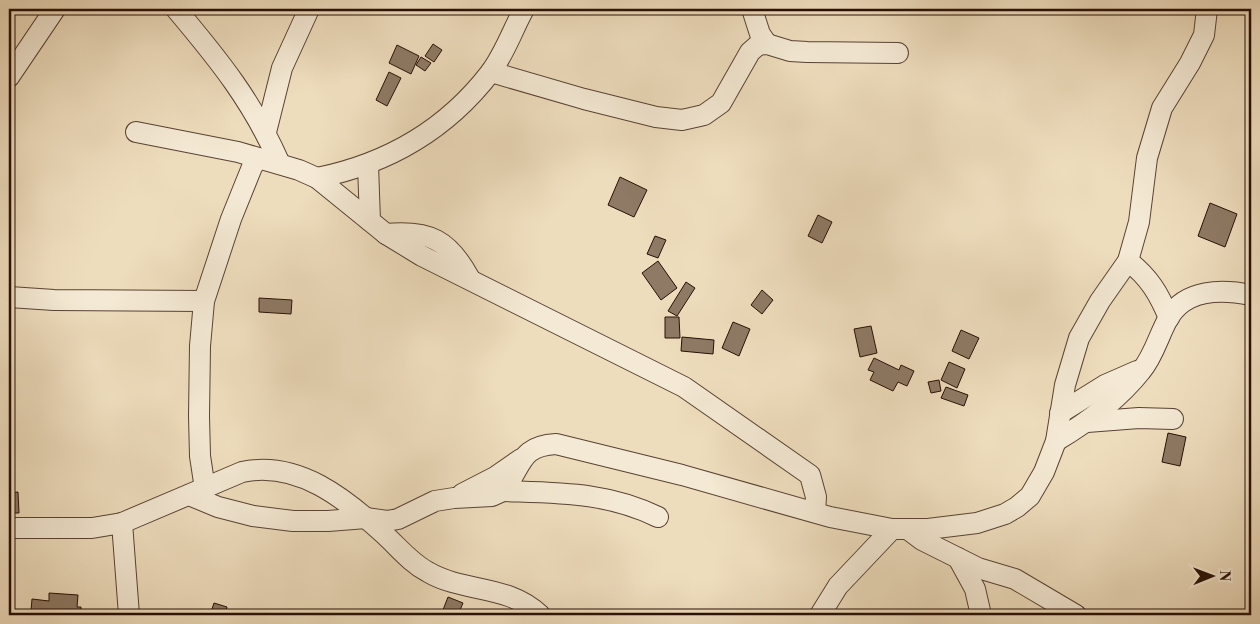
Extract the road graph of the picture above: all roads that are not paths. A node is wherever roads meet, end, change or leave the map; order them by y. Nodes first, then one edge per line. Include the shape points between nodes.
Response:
1 (55, 9) edge
2 (309, 9) edge
3 (524, 9) edge
4 (752, 9) edge
5 (1207, 9) edge
6 (177, 10) edge
7 (767, 44) junction
8 (898, 53) dead end
9 (491, 72) junction
10 (9, 77) edge
11 (136, 132) dead end
12 (266, 132) junction
13 (258, 158) junction
14 (280, 164) junction
15 (368, 165) junction
16 (317, 178) junction
17 (370, 221) junction
18 (1128, 261) junction
19 (1251, 295) edge
20 (9, 297) edge
21 (204, 301) junction
22 (1169, 318) junction
23 (1144, 368) junction
24 (1060, 413) junction
25 (1173, 419) dead end
26 (1087, 422) junction
27 (1056, 441) junction
28 (527, 455) junction
29 (504, 491) junction
30 (197, 492) junction
31 (454, 498) junction
32 (815, 512) junction
33 (658, 516) dead end
34 (366, 518) junction
35 (122, 523) junction
36 (9, 528) edge
37 (901, 530) junction
38 (958, 558) junction
39 (128, 615) edge
40 (540, 615) edge
41 (820, 615) edge
42 (981, 615) edge
43 (1076, 615) edge

1 - 10 street
2 - 12 street via 282,68
3 - 9 street
4 - 7 street
5 - 18 street via 1204,34 1162,108 1147,158 1139,222
6 - 12 street via 240,89
7 - 8 street via 790,51
7 - 9 street via 758,45 750,52 721,104 704,115 682,120 656,117
9 - 15 street via 439,125 405,148
11 - 13 street
12 - 14 street
13 - 14 street
13 - 21 street via 231,219
14 - 16 street
15 - 16 street
15 - 17 street
16 - 17 street
17 - 32 street via 422,256 684,387 810,475 816,497
18 - 22 street via 1157,290
18 - 24 street via 1079,338
19 - 22 street via 1213,292 1195,295 1177,306
20 - 21 street
21 - 30 street
22 - 23 street
23 - 24 street via 1105,385
23 - 26 street
24 - 27 street
25 - 26 street
26 - 27 street
27 - 37 street via 1030,496 1005,514 977,523
28 - 29 street
28 - 31 street via 495,477
28 - 32 street via 540,445 568,445
29 - 31 street
29 - 33 street via 606,498 633,504
30 - 34 street via 227,509 293,521
30 - 34 street via 242,472 275,469 295,473 319,485
30 - 35 street
31 - 34 street via 436,501 398,519
32 - 37 street
34 - 40 street via 410,561 428,573 447,581 499,591 516,598
35 - 36 street via 92,528
35 - 39 street
37 - 38 street
37 - 41 street via 838,586
38 - 42 street via 975,589
38 - 43 street via 1015,579

